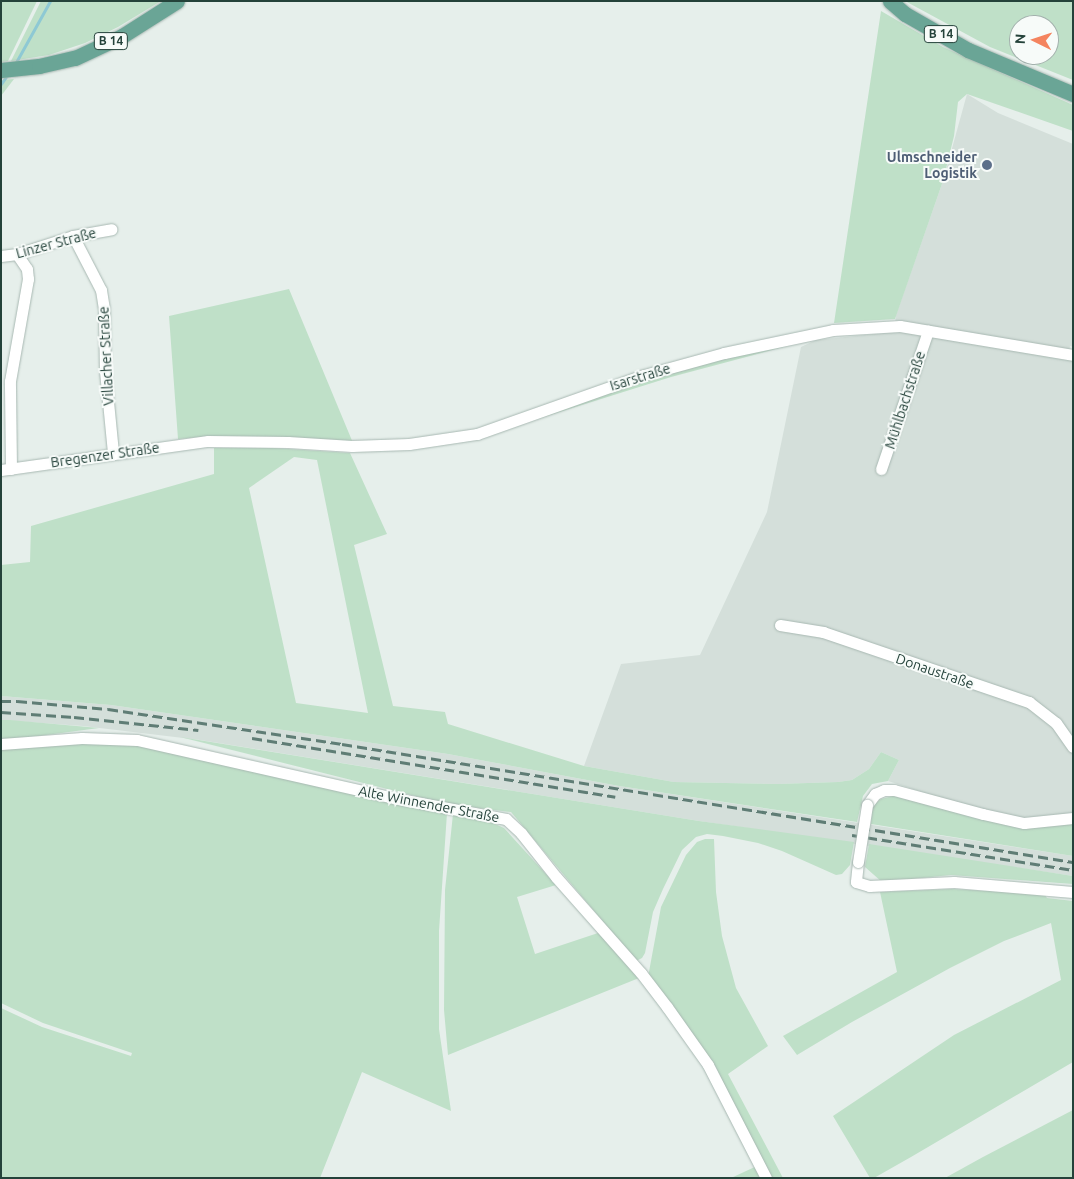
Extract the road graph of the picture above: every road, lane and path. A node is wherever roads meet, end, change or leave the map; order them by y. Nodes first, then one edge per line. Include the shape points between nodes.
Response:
1 (177, 1) edge
2 (890, 1) edge
3 (1, 70) edge
4 (1073, 94) edge
5 (111, 229) dead end
6 (73, 236) junction
7 (16, 254) junction
8 (1, 256) edge
9 (928, 331) junction
10 (1073, 355) edge
11 (208, 441) joint
12 (113, 453) junction
13 (6, 469) edge
14 (882, 469) dead end
15 (780, 625) dead end
16 (1, 744) edge
17 (1073, 748) edge
18 (1073, 818) edge
19 (1073, 892) edge
20 (766, 1178) edge

1 - 3 main road, B 14 via 122,36 82,55 61,62
2 - 4 main road, B 14 via 968,50
5 - 6 street, Linzer Straße
6 - 7 street, Linzer Straße
6 - 12 street, Villacher Straße via 101,290
7 - 8 street, Linzer Straße
7 - 13 street via 27,270 28,279 10,382
9 - 10 street, Isarstraße
9 - 11 street, Isarstraße via 873,326 821,332 724,353 635,378 477,434 409,444 352,446
9 - 14 street, Mühlbachstraße
11 - 12 street, Bregenzer Straße
12 - 13 street, Bregenzer Straße
15 - 17 street, Donaustraße via 823,632 1029,702 1056,723
16 - 20 street, Alte Winnender Straße via 82,738 137,740 394,798 506,819 666,1006 708,1065
18 - 19 street, bridge via 1024,823 884,790 875,794 867,805 856,882 869,886 954,882

